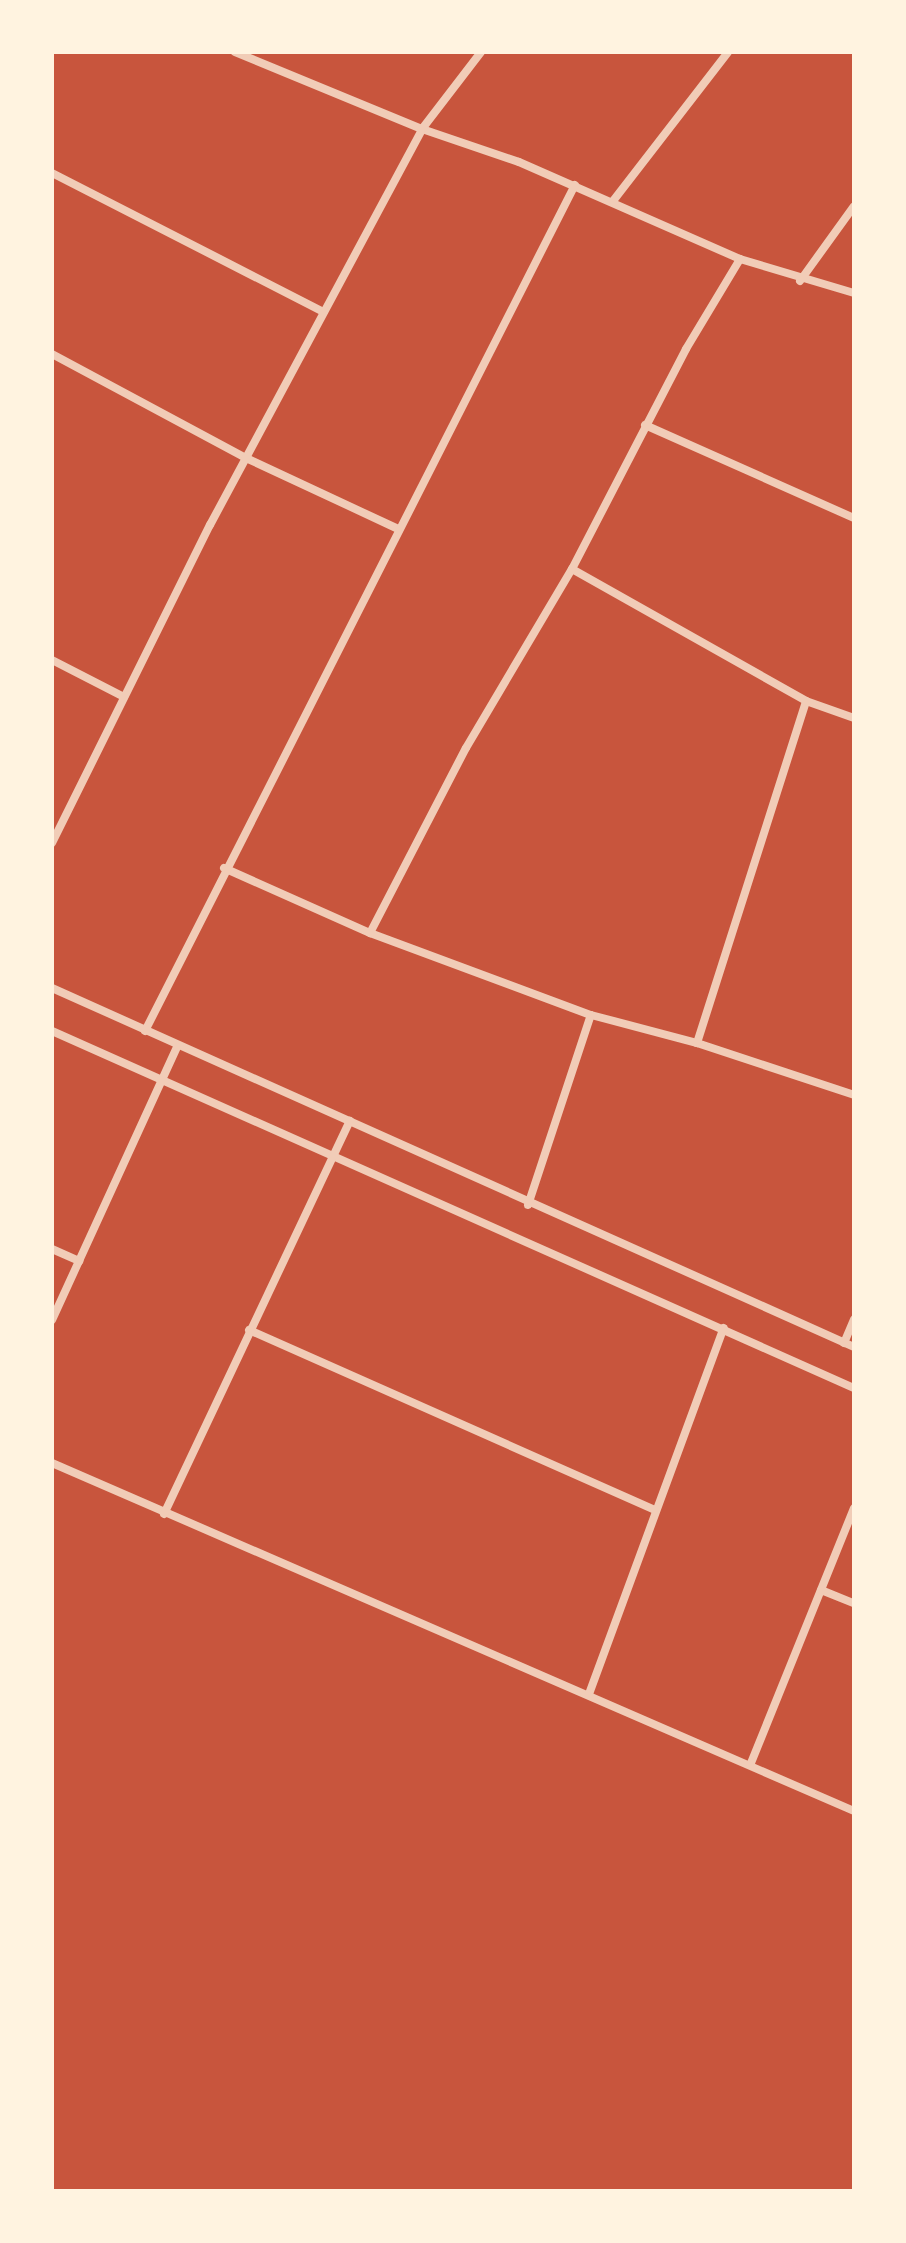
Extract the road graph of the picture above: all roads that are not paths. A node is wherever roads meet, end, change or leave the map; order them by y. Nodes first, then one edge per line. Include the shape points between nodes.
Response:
1 (235, 52) edge
2 (481, 52) edge
3 (728, 52) edge
4 (422, 129) junction
5 (52, 173) edge
6 (575, 185) junction
7 (613, 201) junction
8 (854, 206) edge
9 (740, 259) junction
10 (800, 281) junction
11 (854, 293) edge
12 (324, 312) junction
13 (52, 354) edge
14 (645, 425) junction
15 (246, 458) junction
16 (854, 518) edge
17 (398, 529) junction
18 (572, 569) junction
19 (52, 660) edge
20 (124, 697) junction
21 (806, 701) junction
22 (854, 718) edge
23 (52, 843) edge
24 (224, 868) junction
25 (370, 933) junction
26 (52, 988) edge
27 (591, 1015) junction
28 (52, 1031) edge
29 (145, 1031) junction
30 (697, 1043) junction
31 (177, 1047) junction
32 (164, 1079) junction
33 (854, 1095) edge
34 (350, 1121) junction
35 (337, 1154) junction
36 (528, 1205) junction
37 (52, 1249) edge
38 (79, 1261) junction
39 (854, 1319) edge
40 (52, 1320) edge
41 (724, 1328) junction
42 (249, 1330) junction
43 (844, 1343) junction
44 (854, 1347) edge
45 (854, 1388) edge
46 (52, 1463) edge
47 (854, 1508) edge
48 (656, 1510) junction
49 (164, 1514) junction
50 (821, 1590) junction
51 (854, 1603) edge
52 (589, 1694) junction
53 (751, 1763) junction
54 (854, 1811) edge

1 - 4 street
2 - 4 street
3 - 7 street
4 - 6 street
4 - 12 street
5 - 12 street
6 - 7 street
6 - 17 street
7 - 9 street
8 - 10 street
9 - 10 street
9 - 14 street
10 - 11 street
12 - 15 street
13 - 15 street
14 - 16 street
14 - 18 street
15 - 17 street
15 - 20 street
17 - 24 street
18 - 21 street
18 - 25 street via 466,748
19 - 20 street
20 - 23 street
21 - 22 street
21 - 30 street
24 - 25 street
24 - 29 street
25 - 27 street
26 - 29 street
27 - 30 street
27 - 36 street
28 - 32 street
29 - 31 street
30 - 33 street
31 - 32 street
31 - 34 street
32 - 35 street
32 - 38 street
34 - 35 street
34 - 36 street
35 - 41 street
35 - 42 street
36 - 43 street
37 - 38 street
38 - 40 street
39 - 43 street
41 - 45 street
41 - 48 street
42 - 48 street
42 - 49 street
43 - 44 street
46 - 49 street
47 - 50 street
48 - 52 street
49 - 52 street
50 - 51 street
50 - 53 street
52 - 53 street
53 - 54 street

